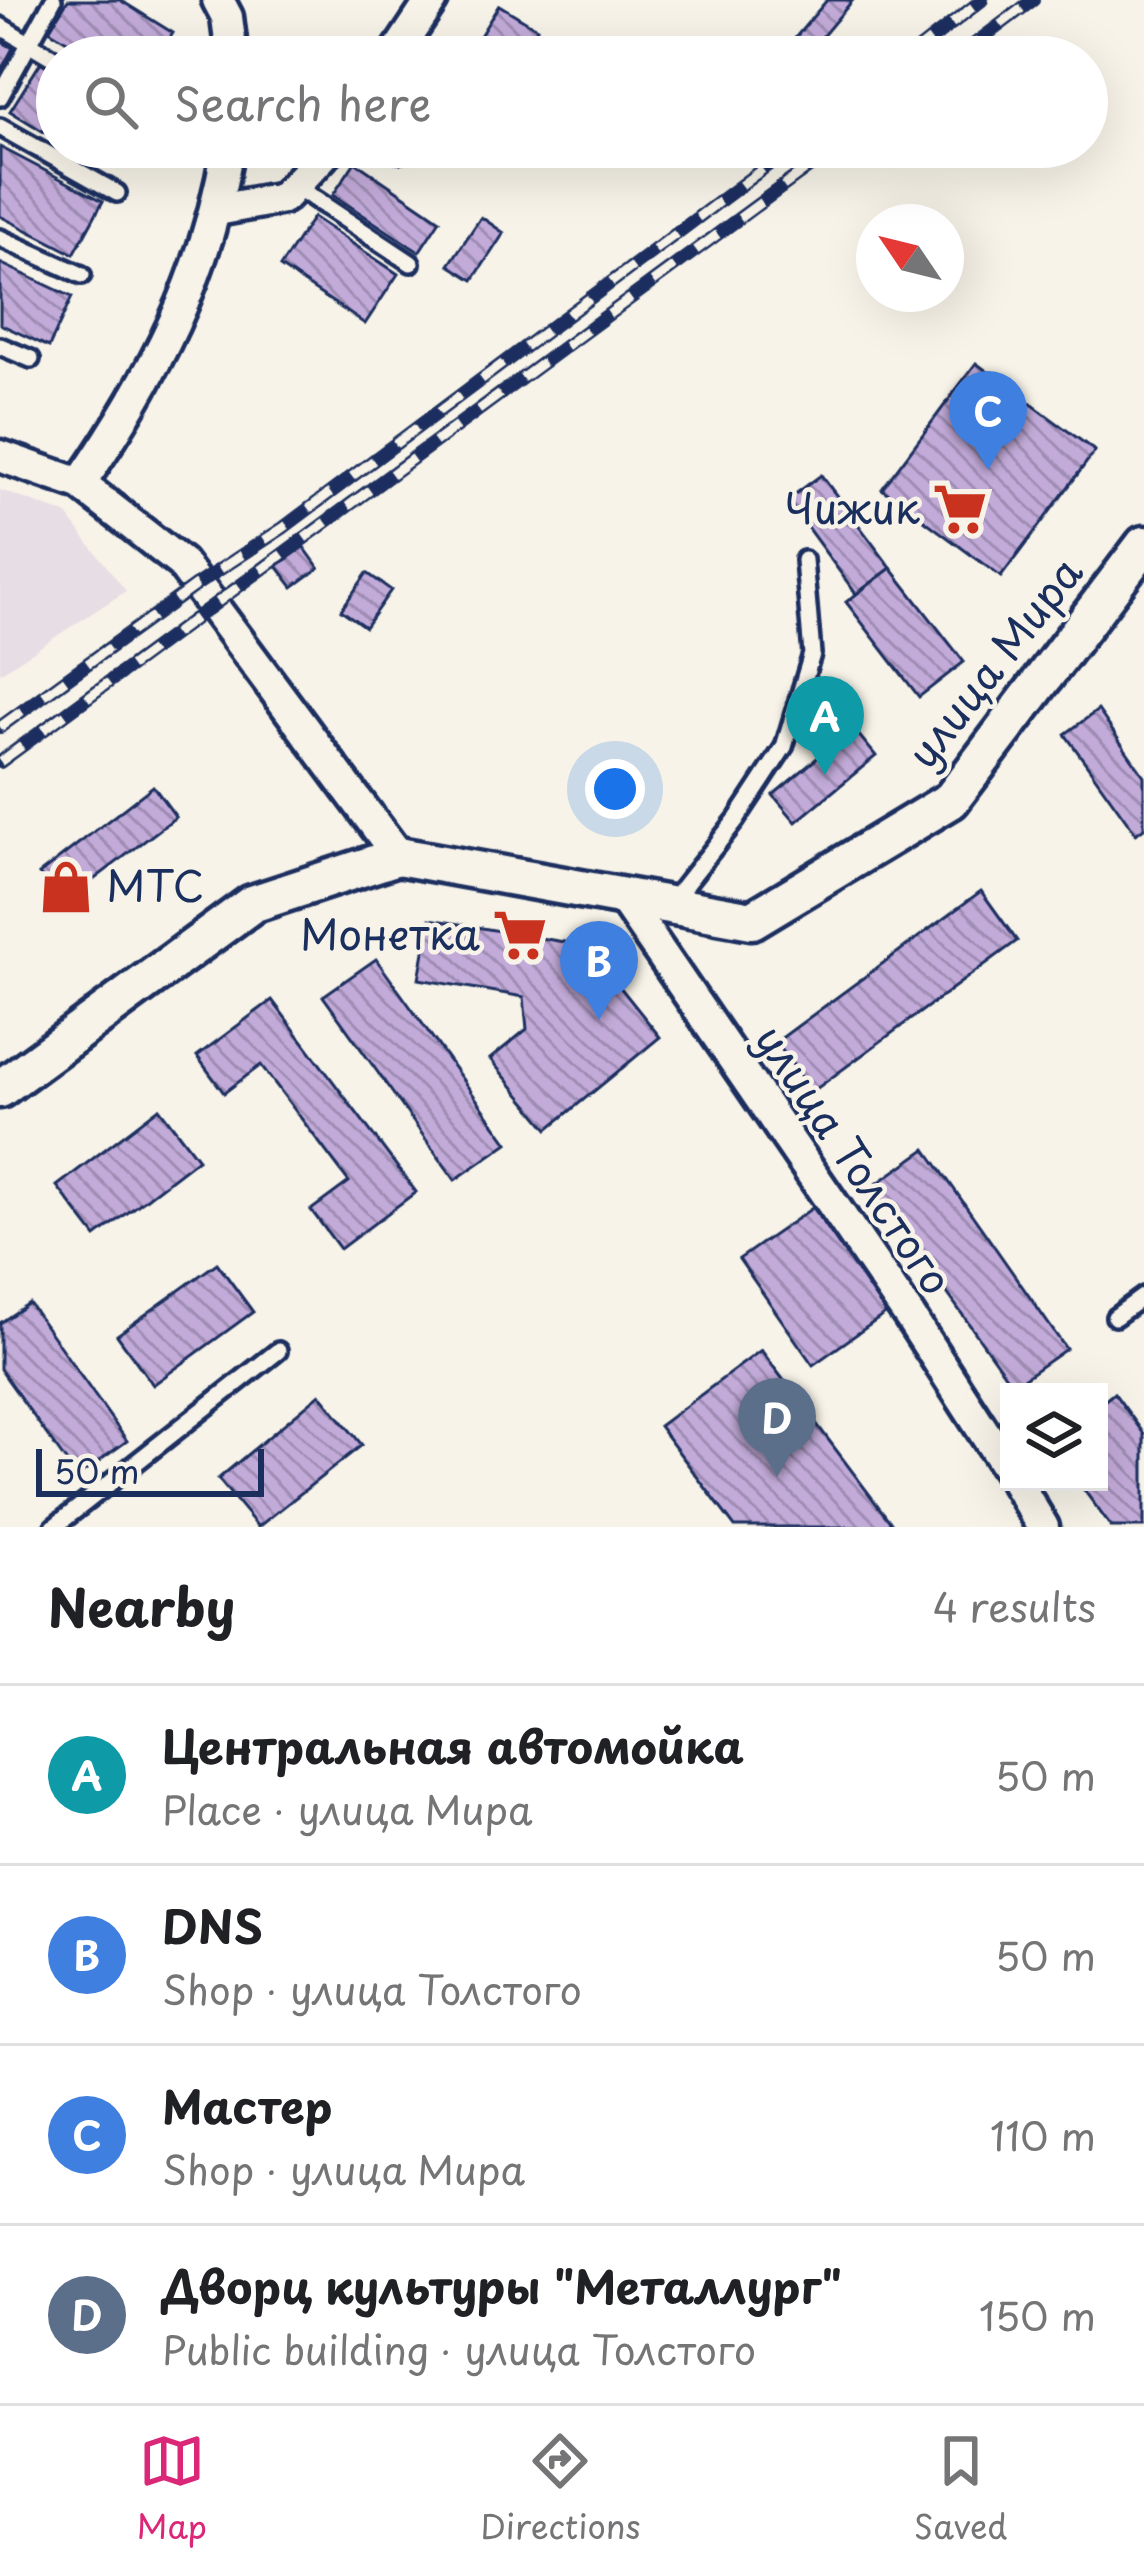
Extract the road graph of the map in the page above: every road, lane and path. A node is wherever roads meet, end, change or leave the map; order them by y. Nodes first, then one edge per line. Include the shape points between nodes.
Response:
1 (53, 0) edge
2 (218, 0) edge
3 (431, 0) edge
4 (0, 26) edge
5 (229, 36) edge
6 (408, 36) edge
7 (29, 44) junction
8 (36, 48) edge
9 (0, 97) edge
10 (0, 127) edge
11 (36, 148) edge
12 (72, 168) edge
13 (225, 168) edge
14 (312, 168) edge
15 (295, 186) junction
16 (117, 194) dead end
17 (218, 210) junction
18 (0, 238) edge
19 (411, 263) dead end
20 (82, 275) dead end
21 (0, 346) edge
22 (31, 359) dead end
23 (0, 456) edge
24 (80, 484) junction
25 (1144, 545) edge
26 (804, 560) dead end
27 (398, 856) junction
28 (623, 898) junction
29 (668, 907) junction
30 (0, 1089) edge
31 (1144, 1296) edge
32 (1115, 1317) dead end
33 (278, 1351) dead end
34 (1000, 1457) edge
35 (54, 1527) edge

1 - 7 lane
2 - 5 street
3 - 6 street
4 - 7 lane
7 - 8 lane
7 - 9 lane
10 - 11 lane
12 - 16 lane
13 - 17 street
14 - 15 street
15 - 17 street via 284,198
15 - 19 lane
17 - 24 street via 182,310 134,405
18 - 20 lane
21 - 22 lane
23 - 24 street
24 - 27 street via 181,563
25 - 29 street, улица Мира via 951,800 752,920
26 - 29 lane via 812,654 784,747
27 - 28 street, улица Мира
27 - 30 street, улица Мира via 253,904
28 - 29 street, улица Мира
28 - 34 street, улица Толстого
31 - 32 lane
33 - 35 lane

